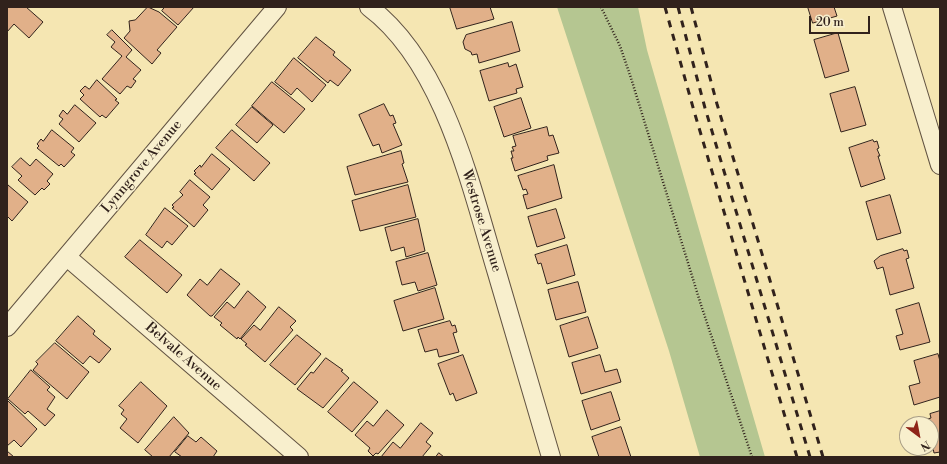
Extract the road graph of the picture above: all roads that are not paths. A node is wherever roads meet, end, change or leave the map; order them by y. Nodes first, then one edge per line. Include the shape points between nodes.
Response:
1 (276, 7) edge
2 (369, 7) edge
3 (892, 7) edge
4 (940, 165) edge
5 (67, 257) junction
6 (7, 327) edge
7 (299, 457) edge
8 (551, 457) edge

1 - 5 street, Lynngrove Avenue
2 - 8 street, Westrose Avenue via 401,39 422,68 455,136
3 - 4 street
5 - 6 street, Lynngrove Avenue
5 - 7 street, Belvale Avenue

